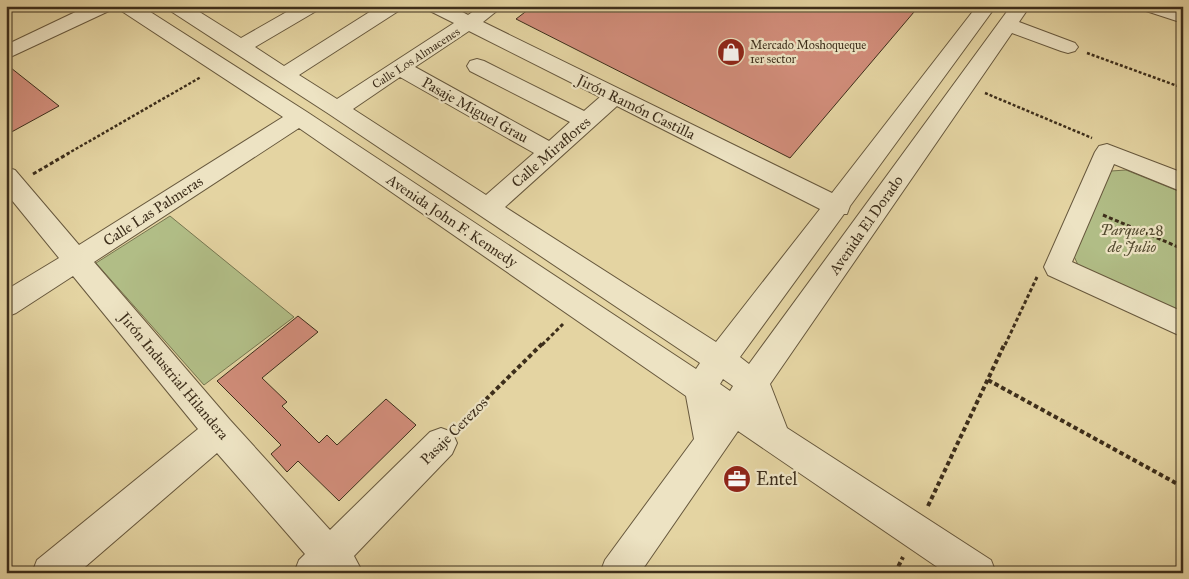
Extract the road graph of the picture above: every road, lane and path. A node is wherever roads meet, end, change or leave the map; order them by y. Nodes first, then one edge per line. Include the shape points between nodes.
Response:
1 (104, 6) edge
2 (128, 6) edge
3 (311, 6) edge
4 (393, 6) edge
5 (435, 6) edge
6 (494, 6) edge
7 (986, 6) edge
8 (1150, 6) edge
9 (191, 9) edge
10 (1014, 16) edge
11 (1183, 17) edge
12 (468, 24) junction
13 (508, 43) junction
14 (240, 47) junction
15 (1068, 47) joint
16 (6, 52) edge
17 (220, 66) junction
18 (477, 66) junction
19 (400, 68) junction
20 (284, 75) junction
21 (966, 85) junction
22 (1183, 88) edge
23 (441, 92) junction
24 (615, 96) junction
25 (337, 109) junction
26 (299, 117) junction
27 (586, 121) junction
28 (550, 152) junction
29 (1107, 152) junction
30 (10, 181) edge
31 (1183, 183) edge
32 (838, 207) junction
33 (488, 208) junction
34 (1094, 212) dead end
35 (1183, 249) edge
36 (77, 259) junction
37 (1057, 266) junction
38 (6, 304) edge
39 (580, 308) junction
40 (1183, 325) edge
41 (721, 362) junction
42 (988, 380) junction
43 (754, 384) junction
44 (700, 388) junction
45 (735, 410) junction
46 (219, 431) junction
47 (775, 438) junction
48 (441, 443) joint
49 (711, 444) junction
50 (1183, 488) edge
51 (916, 532) junction
52 (329, 567) edge
53 (50, 573) edge
54 (618, 573) edge
55 (895, 573) edge
56 (978, 573) edge

1 - 16 street
2 - 17 street, Avenida John F. Kennedy
3 - 14 street
4 - 20 street
5 - 12 street, Jirón Ramón Castilla
6 - 12 street, Calle Los Almacenes
7 - 10 street
7 - 32 street
8 - 11 street
9 - 14 street, Avenida John F. Kennedy
10 - 15 street
10 - 21 street, Avenida El Dorado
12 - 13 street, Jirón Ramón Castilla
12 - 19 street, Calle Los Almacenes
13 - 18 street
13 - 24 street, Jirón Ramón Castilla
14 - 20 street, Avenida John F. Kennedy
15 - 22 path
17 - 26 street, Avenida John F. Kennedy
17 - 30 path
18 - 23 street
18 - 27 street
19 - 23 street, Pasaje Miguel Grau
19 - 25 street, Calle Los Almacenes
20 - 25 street, Avenida John F. Kennedy
21 - 29 path via 1093,138
21 - 43 street, Avenida El Dorado
23 - 28 street, Pasaje Miguel Grau
24 - 27 street, Calle Miraflores
24 - 32 street, Jirón Ramón Castilla
25 - 33 street, Avenida John F. Kennedy
26 - 36 street, Calle Las Palmeras
26 - 39 street, Avenida John F. Kennedy
27 - 28 street, Calle Miraflores
28 - 33 street, Calle Miraflores
29 - 31 street
29 - 37 street
30 - 36 street, Jirón Industrial Hilandera
32 - 41 street
33 - 41 street, Avenida John F. Kennedy
34 - 35 path
36 - 38 street, Calle Las Palmeras
36 - 46 street, Jirón Industrial Hilandera
37 - 40 street
37 - 42 path via 1041,268
39 - 44 street, Avenida John F. Kennedy
39 - 48 path, Pasaje Cerezos
41 - 43 street, Avenida John F. Kennedy
41 - 44 street
42 - 50 path
42 - 51 path
43 - 45 street, Avenida El Dorado
43 - 47 street
44 - 45 street, Avenida John F. Kennedy
44 - 49 street
45 - 47 street, Avenida John F. Kennedy
45 - 49 street, Avenida El Dorado
46 - 52 street, Jirón Industrial Hilandera
46 - 53 street
47 - 51 street, Avenida John F. Kennedy
48 - 52 street, Pasaje Cerezos
49 - 54 street, Avenida El Dorado
51 - 55 path
51 - 56 street, Avenida John F. Kennedy

